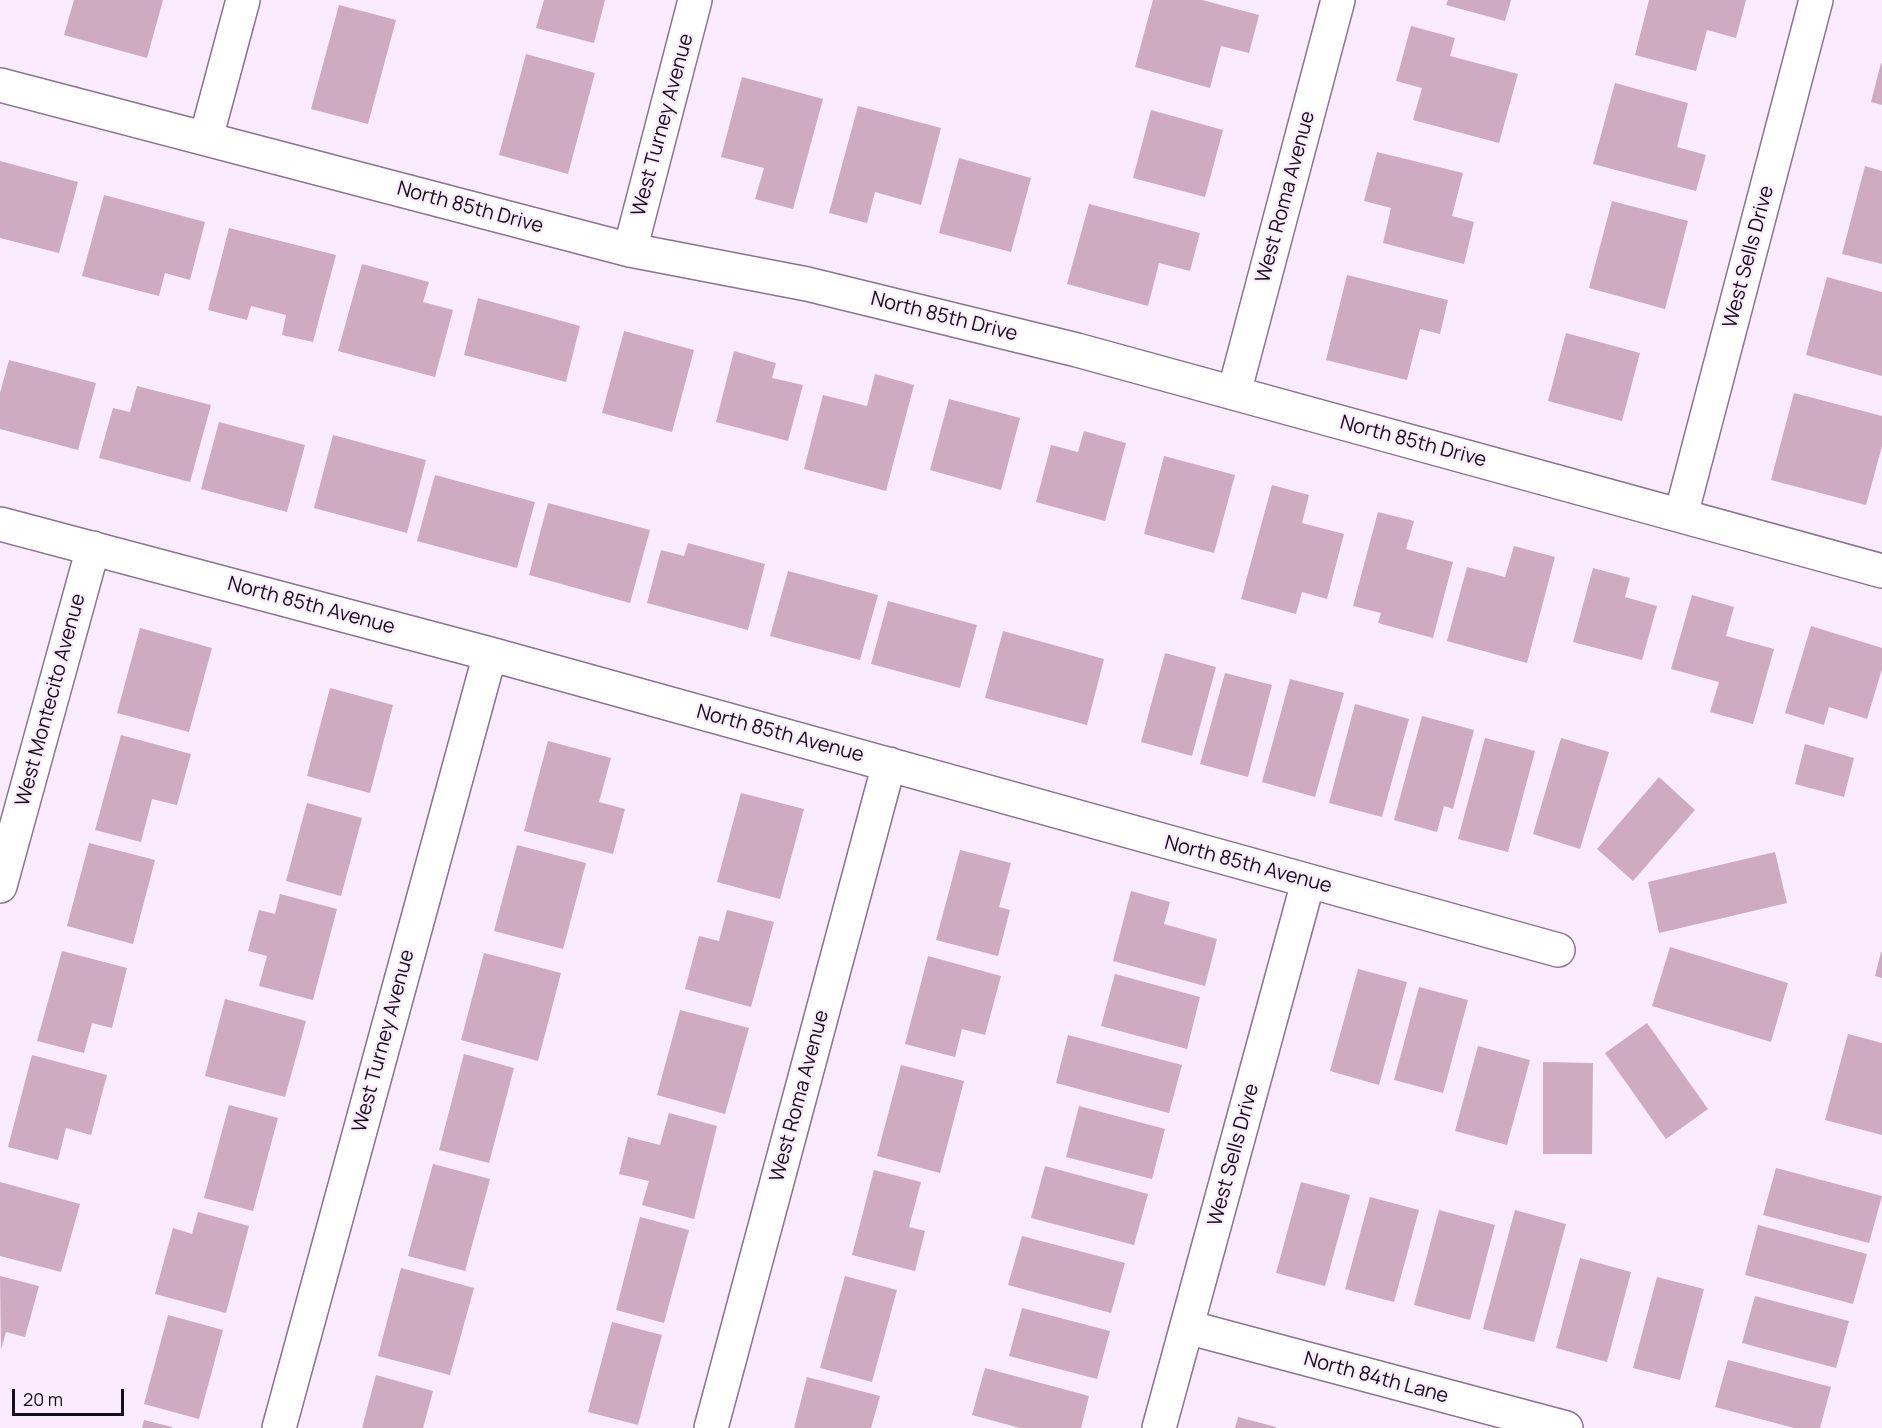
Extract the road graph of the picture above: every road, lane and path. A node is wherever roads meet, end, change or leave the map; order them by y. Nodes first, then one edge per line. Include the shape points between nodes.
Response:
1 (243, 0) edge
2 (695, 0) edge
3 (1338, 0) edge
4 (1816, 0) edge
5 (0, 85) edge
6 (206, 138) junction
7 (630, 250) junction
8 (1234, 393) junction
9 (1681, 515) junction
10 (0, 524) edge
11 (93, 548) junction
12 (1882, 571) edge
13 (490, 654) junction
14 (890, 764) junction
15 (1308, 882) junction
16 (0, 886) edge
17 (1558, 950) dead end
18 (1186, 1327) junction
19 (279, 1428) edge
20 (711, 1428) edge
21 (1159, 1428) edge
22 (1566, 1428) edge

1 - 6 street
2 - 7 street, West Turney Avenue
3 - 8 street, West Roma Avenue
4 - 9 street, West Sells Drive
5 - 6 street, North 85th Drive
6 - 7 street, North 85th Drive
7 - 8 street, North 85th Drive via 807,284
8 - 9 street, North 85th Drive
9 - 12 street, North 85th Drive
10 - 11 street, North 85th Avenue
11 - 13 street, North 85th Avenue
11 - 16 street, West Montecito Avenue
13 - 14 street, North 85th Avenue
13 - 19 street, West Turney Avenue
14 - 15 street, North 85th Avenue
14 - 20 street, West Roma Avenue
15 - 17 street, North 85th Avenue
15 - 18 street, West Sells Drive
18 - 21 street, West Sells Drive
18 - 22 street, North 84th Lane

